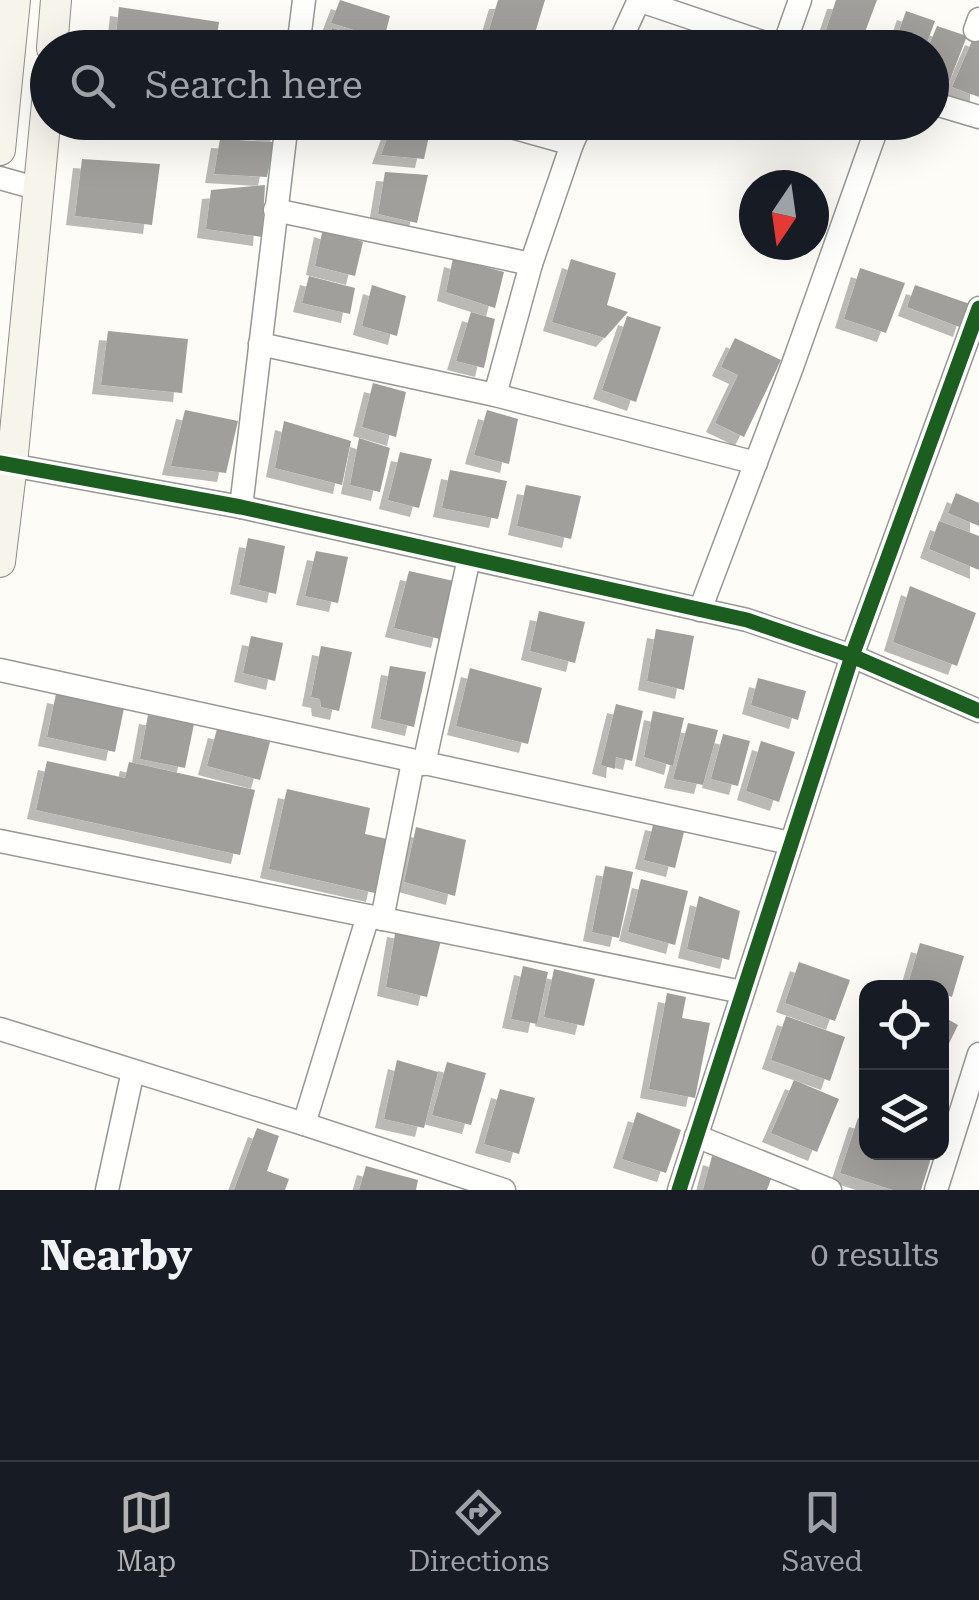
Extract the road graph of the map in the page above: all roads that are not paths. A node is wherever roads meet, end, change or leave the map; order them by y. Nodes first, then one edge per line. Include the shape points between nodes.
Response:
1 (15, 0) edge
2 (56, 0) edge
3 (304, 0) edge
4 (639, 0) edge
5 (800, 0) edge
6 (54, 30) edge
7 (300, 30) edge
8 (625, 30) edge
9 (728, 30) edge
10 (789, 30) edge
11 (949, 107) edge
12 (979, 117) edge
13 (43, 140) edge
14 (286, 140) edge
15 (575, 140) edge
16 (873, 140) edge
17 (0, 150) edge
18 (0, 178) edge
19 (38, 189) junction
20 (276, 210) junction
21 (531, 264) junction
22 (979, 308) edge
23 (260, 344) junction
24 (495, 396) junction
25 (6, 463) edge
26 (756, 463) junction
27 (241, 507) junction
28 (470, 558) junction
29 (0, 562) edge
30 (700, 610) junction
31 (852, 656) junction
32 (0, 670) edge
33 (979, 712) edge
34 (418, 763) junction
35 (0, 841) edge
36 (790, 843) junction
37 (375, 917) junction
38 (742, 992) junction
39 (0, 1029) edge
40 (979, 1054) edge
41 (134, 1071) junction
42 (304, 1124) junction
43 (696, 1136) junction
44 (434, 1179) edge
45 (107, 1190) edge
46 (504, 1190) edge
47 (679, 1190) edge
48 (830, 1190) edge
49 (936, 1190) edge

1 - 17 main road
2 - 6 main road
3 - 7 street
4 - 8 street
4 - 9 street
5 - 10 street
11 - 12 street
13 - 19 main road
14 - 20 street
15 - 21 street
16 - 26 street
18 - 19 street
19 - 25 main road
20 - 21 street
20 - 23 street
21 - 24 street
22 - 31 street
23 - 24 street
23 - 27 street
24 - 26 street
25 - 27 street
25 - 29 main road
26 - 30 street
27 - 28 street
28 - 30 street
28 - 34 street
30 - 31 street
31 - 33 street
31 - 36 street
32 - 34 street
34 - 36 street
34 - 37 street
35 - 37 street
36 - 38 street
37 - 38 street
37 - 42 street
38 - 43 street
39 - 41 street
40 - 49 street
41 - 42 street
41 - 45 street
42 - 44 street
43 - 47 street
43 - 48 street
44 - 46 street

